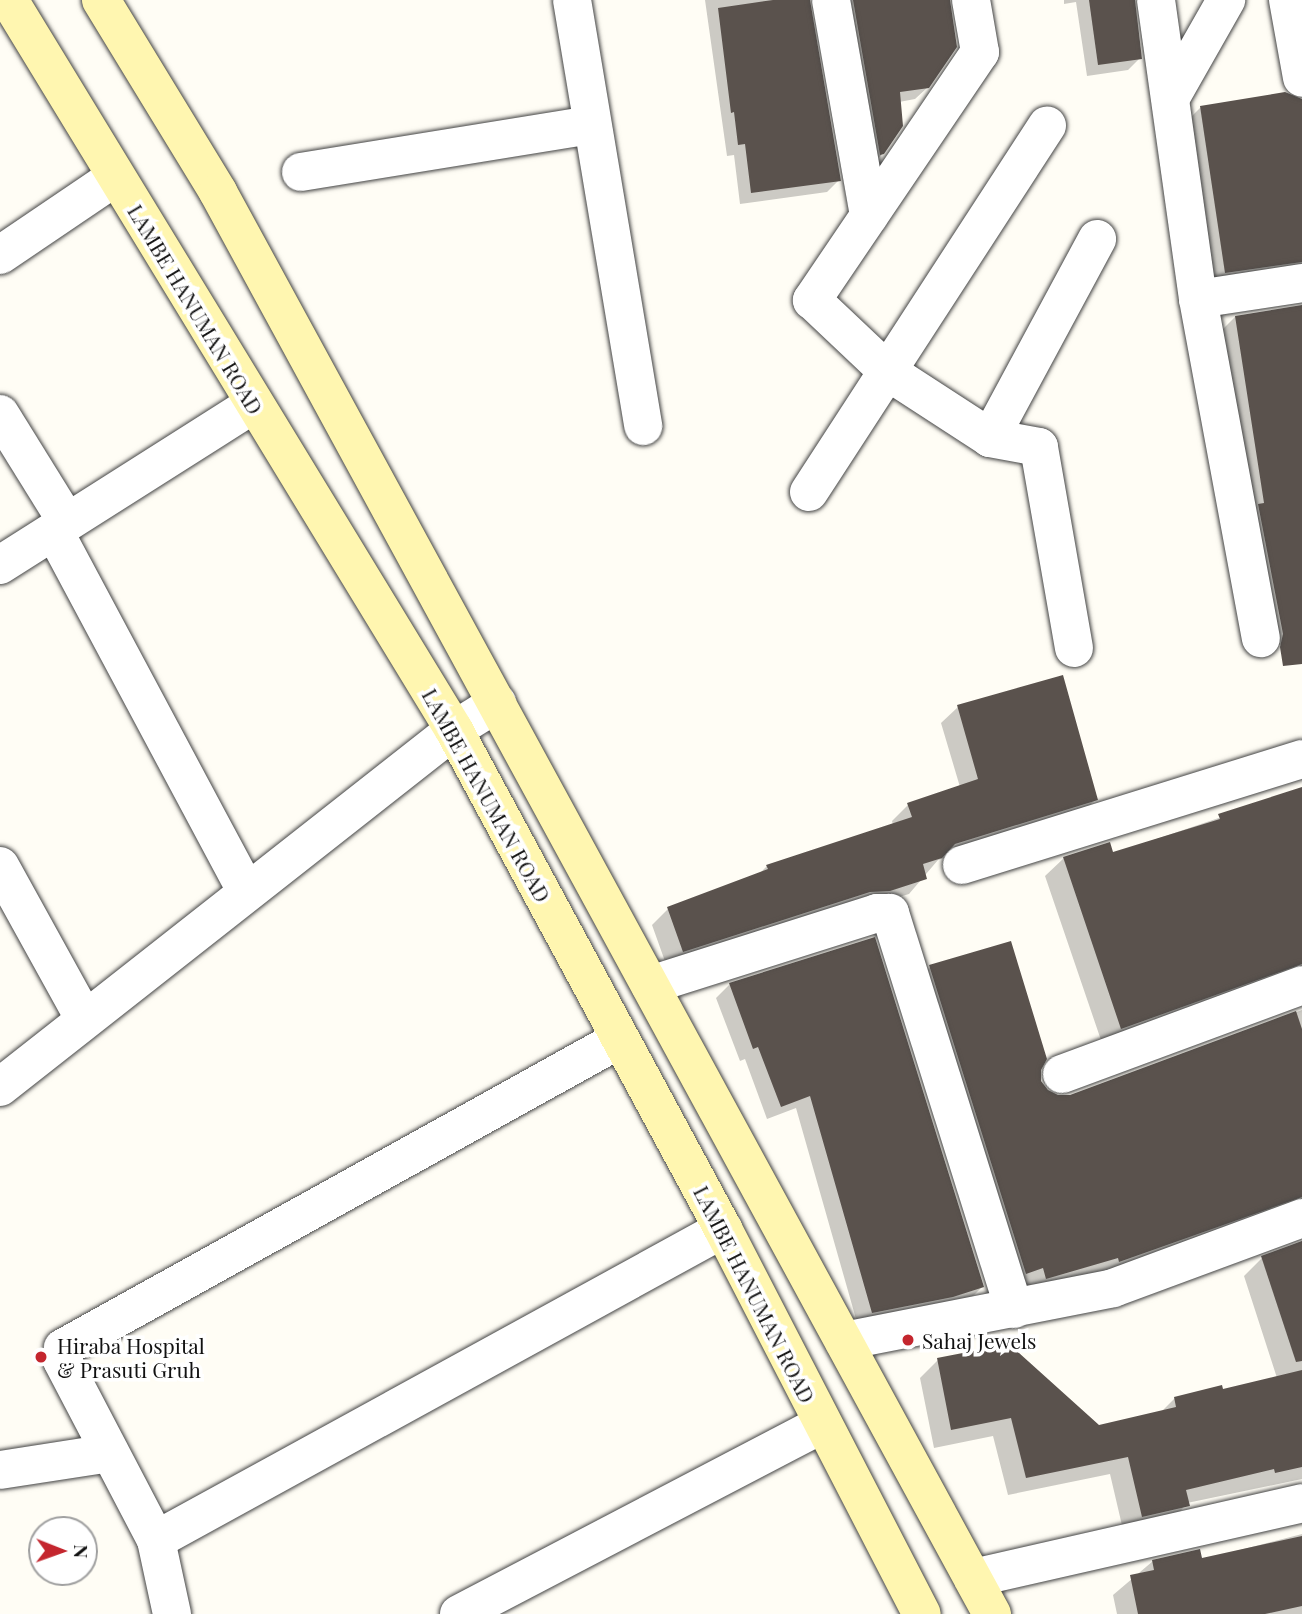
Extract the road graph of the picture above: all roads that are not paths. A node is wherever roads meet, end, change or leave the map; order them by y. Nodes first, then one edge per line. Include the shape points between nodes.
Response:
1 (9, 0) edge
2 (101, 0) edge
3 (572, 0) edge
4 (831, 0) edge
5 (971, 0) edge
6 (1156, 0) edge
7 (1226, 0) edge
8 (1289, 0) edge
9 (1302, 78) edge
10 (1171, 97) junction
11 (592, 125) junction
12 (1046, 125) dead end
13 (301, 172) dead end
14 (115, 177) junction
15 (869, 216) junction
16 (1097, 239) dead end
17 (0, 255) edge
18 (1302, 283) edge
19 (1198, 299) junction
20 (887, 371) junction
21 (254, 404) junction
22 (0, 414) edge
23 (643, 426) dead end
24 (990, 438) junction
25 (809, 492) dead end
26 (61, 527) junction
27 (0, 565) edge
28 (1261, 638) dead end
29 (1074, 648) dead end
30 (497, 703) junction
31 (454, 730) junction
32 (1302, 759) edge
33 (962, 865) dead end
34 (0, 866) edge
35 (247, 892) junction
36 (650, 985) junction
37 (1302, 985) edge
38 (84, 1018) junction
39 (621, 1039) junction
40 (1062, 1074) dead end
41 (0, 1087) edge
42 (1302, 1218) edge
43 (723, 1229) junction
44 (1014, 1309) junction
45 (844, 1341) junction
46 (822, 1424) junction
47 (110, 1453) junction
48 (0, 1470) edge
49 (1302, 1503) edge
50 (156, 1540) junction
51 (972, 1578) junction
52 (914, 1611) edge
53 (172, 1614) edge
54 (459, 1614) edge
55 (992, 1614) edge

1 - 14 street, LAMBE HANUMAN ROAD
2 - 30 street via 218,192
3 - 11 street
4 - 15 street
5 - 15 street via 980,52
6 - 10 street
7 - 10 street
8 - 9 street
10 - 19 street
11 - 13 street
11 - 23 street
12 - 20 street
14 - 17 street
14 - 21 street, LAMBE HANUMAN ROAD
15 - 20 street via 812,300
16 - 24 street
18 - 19 street
19 - 28 street
20 - 24 street
20 - 25 street
21 - 26 street
21 - 31 street, LAMBE HANUMAN ROAD
22 - 26 street
24 - 29 street via 1039,447
26 - 27 street
26 - 35 street
30 - 31 street
30 - 36 street
31 - 35 street
31 - 39 street, LAMBE HANUMAN ROAD
32 - 33 street
34 - 38 street
35 - 38 street
36 - 44 street via 877,913 890,913
36 - 45 street
37 - 40 street
38 - 41 street
39 - 43 street, LAMBE HANUMAN ROAD
39 - 47 street via 63,1348 62,1360
42 - 44 street via 1113,1288
43 - 46 street, LAMBE HANUMAN ROAD
43 - 50 street
44 - 45 street
45 - 51 street
46 - 52 street, LAMBE HANUMAN ROAD
46 - 54 street
47 - 48 street
47 - 50 street
49 - 51 street
50 - 53 street
51 - 55 street

